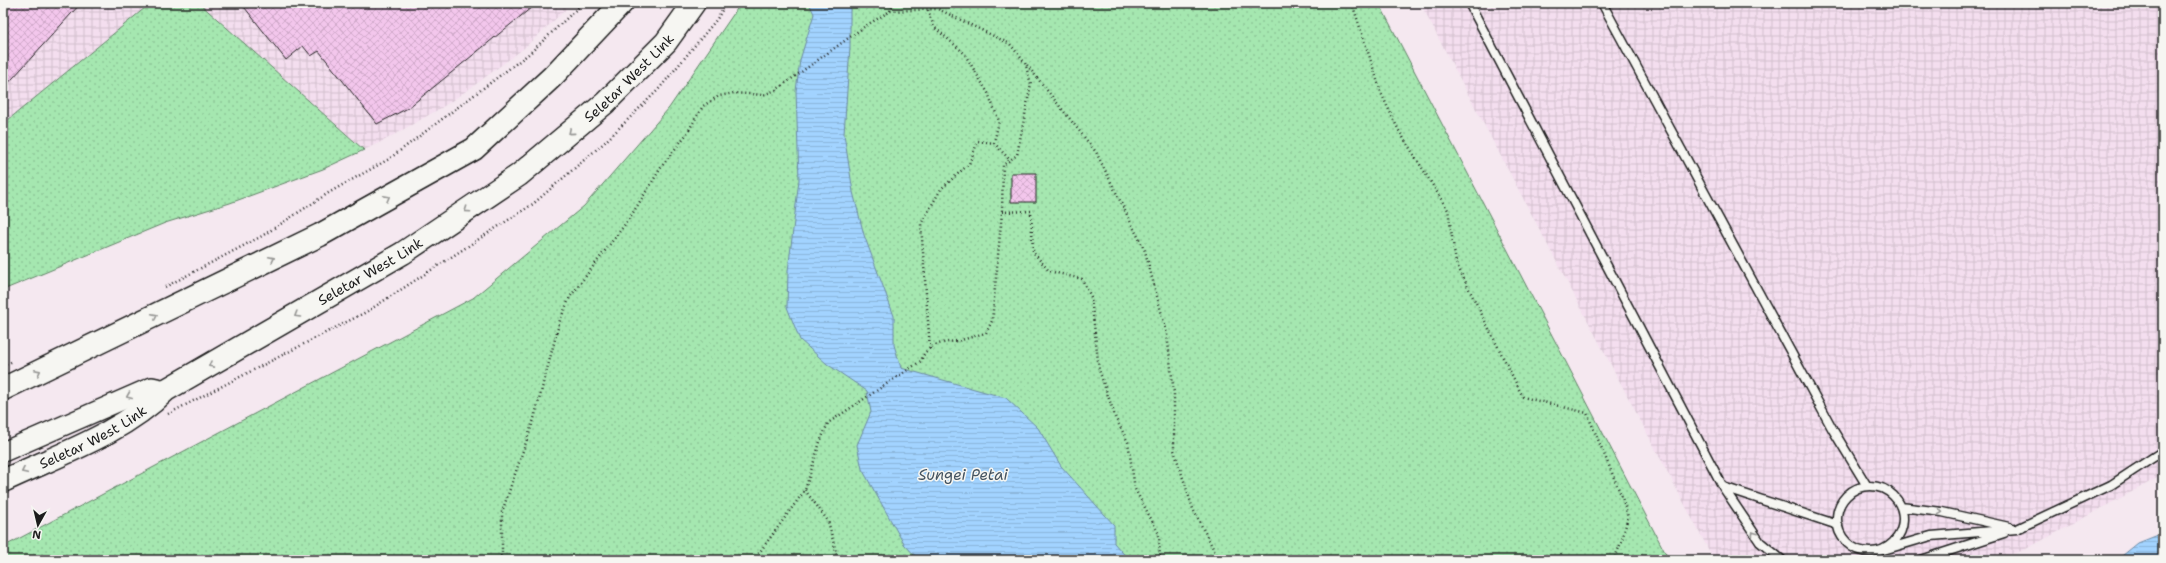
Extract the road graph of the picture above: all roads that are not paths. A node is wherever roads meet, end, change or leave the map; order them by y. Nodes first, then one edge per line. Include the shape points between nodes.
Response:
1 (622, 3) edge
2 (694, 3) edge
3 (1469, 3) edge
4 (1602, 3) edge
5 (3, 389) edge
6 (166, 390) junction
7 (2163, 451) edge
8 (3, 452) edge
9 (3, 481) edge
10 (1867, 486) junction
11 (1723, 487) junction
12 (1901, 507) junction
13 (1838, 525) junction
14 (2017, 529) junction
15 (1880, 550) junction
16 (1782, 560) edge
17 (1921, 560) edge

5 -> 1 main road via 320,236 474,149 552,77
2 -> 6 main road, Seletar West Link via 666,42 611,97 519,175 403,253
3 - 11 lane
4 - 10 lane via 1833,430
6 -> 8 street via 152,387
6 -> 9 main road, Seletar West Link via 148,408 108,432
7 - 14 lane via 2111,485
10 - 12 lane via 1888,491
10 - 13 lane via 1847,495 1838,514
11 - 13 lane
16 -> 11 lane via 1760,542
12 -> 14 lane via 1942,512
12 - 15 lane via 1904,518 1898,538 1890,546
13 - 15 lane via 1845,540 1858,550
14 - 15 lane via 1931,536
14 - 17 lane

